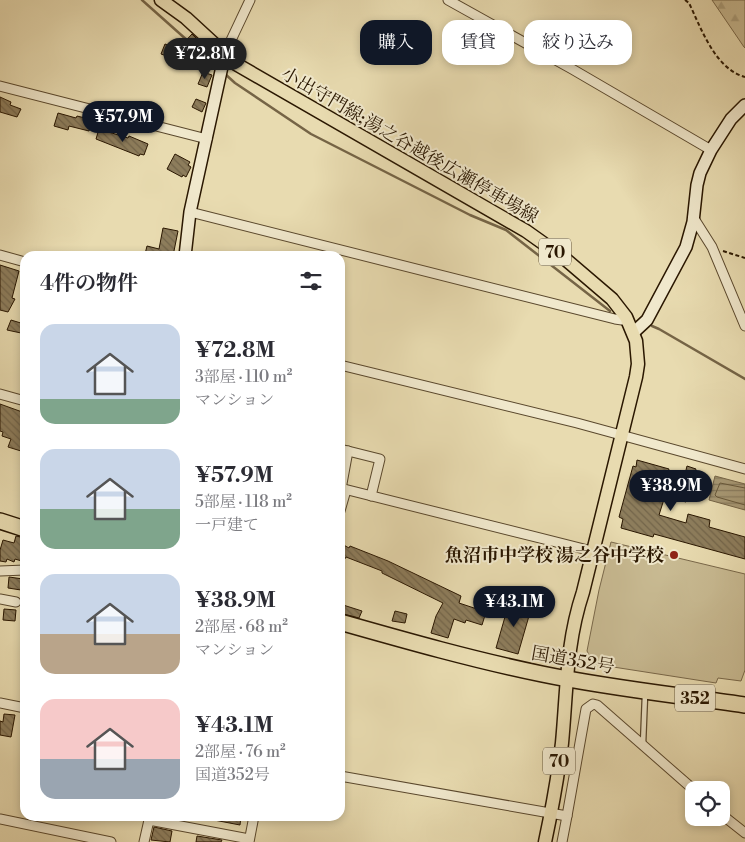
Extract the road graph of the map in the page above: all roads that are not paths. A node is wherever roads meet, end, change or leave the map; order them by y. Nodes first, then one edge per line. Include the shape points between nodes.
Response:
1 (161, 0) edge
2 (250, 0) edge
3 (448, 0) edge
4 (224, 53) junction
5 (0, 86) edge
6 (745, 105) edge
7 (207, 139) junction
8 (711, 150) junction
9 (190, 212) junction
10 (693, 217) junction
11 (186, 251) edge
12 (345, 251) edge
13 (345, 251) edge
14 (0, 255) edge
15 (20, 261) edge
16 (626, 317) junction
17 (745, 326) edge
18 (633, 333) junction
19 (345, 367) edge
20 (0, 394) edge
21 (20, 400) edge
22 (622, 435) junction
23 (345, 450) edge
24 (745, 469) edge
25 (345, 490) edge
26 (371, 496) junction
27 (0, 522) edge
28 (20, 528) edge
29 (592, 550) junction
30 (20, 570) edge
31 (0, 571) edge
32 (0, 599) edge
33 (16, 602) dead end
34 (345, 623) edge
35 (566, 679) junction
36 (645, 691) junction
37 (0, 703) edge
38 (745, 705) edge
39 (20, 707) edge
40 (643, 747) junction
41 (345, 777) edge
42 (685, 782) edge
43 (551, 813) junction
44 (567, 816) junction
45 (0, 819) edge
46 (149, 821) edge
47 (154, 821) edge
48 (253, 821) edge
49 (730, 822) edge
50 (745, 834) edge
51 (249, 841) edge
52 (111, 842) edge
53 (144, 842) edge
54 (545, 842) edge
55 (562, 842) edge

1 - 4 main road, 小出守門線;湯之谷越後広瀬停車場線 / 70
2 - 4 street
3 - 8 street
4 - 7 street
4 - 16 main road, 小出守門線;湯之谷越後広瀬停車場線 / 70 via 244,69 526,231 588,277 612,298
5 - 7 street
6 - 8 street
7 - 9 street
8 - 10 street via 697,185
9 - 11 street
9 - 13 street
10 - 17 street via 712,247
10 - 18 street via 686,248 647,320
12 - 16 street via 615,319
14 - 15 street
16 - 18 main road, 小出守門線;湯之谷越後広瀬停車場線 / 70
18 - 22 main road, 小出守門線;湯之谷越後広瀬停車場線 / 70 via 638,364
19 - 22 street
20 - 21 street
22 - 24 street
22 - 29 main road, 小出守門線;湯之谷越後広瀬停車場線 / 70
23 - 26 street via 380,459
25 - 26 street
26 - 29 street
27 - 28 highway
29 - 35 main road, 小出守門線;湯之谷越後広瀬停車場線 / 70 via 574,618
30 - 31 street
32 - 33 street
34 - 35 highway, 国道352号 / 352 via 472,659
35 - 36 highway, 国道352号 / 352
35 - 43 main road, 70
36 - 38 highway, 国道352号 / 352
36 - 40 lane
37 - 39 street
40 - 42 street
40 - 44 street via 597,705 589,706
41 - 43 street
43 - 44 street
43 - 54 main road, 70
44 - 55 street
45 - 52 street
46 - 53 street
47 - 51 street
48 - 51 street
49 - 50 street

